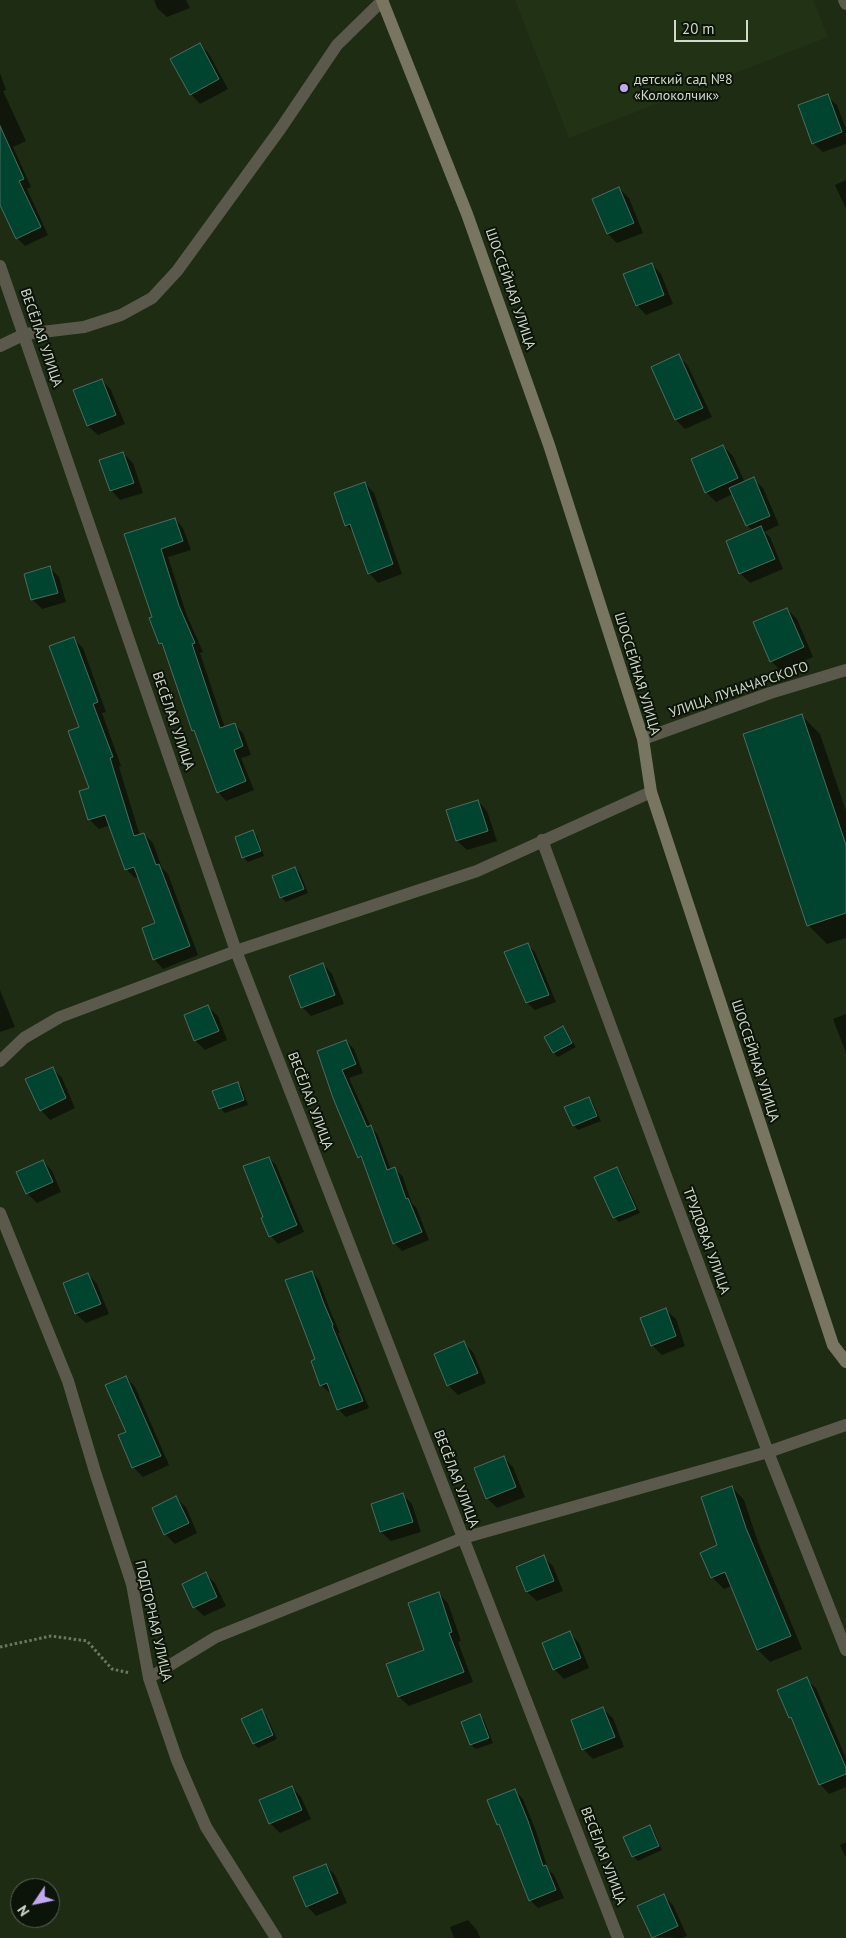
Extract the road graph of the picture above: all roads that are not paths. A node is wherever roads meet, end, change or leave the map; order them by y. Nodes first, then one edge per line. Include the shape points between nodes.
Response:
1 (383, 0) edge
2 (844, 0) edge
3 (846, 4) edge
4 (0, 266) edge
5 (25, 334) junction
6 (0, 346) edge
7 (846, 670) edge
8 (643, 740) junction
9 (651, 792) junction
10 (542, 840) junction
11 (236, 951) junction
12 (0, 1061) edge
13 (0, 1213) edge
14 (846, 1362) edge
15 (846, 1424) edge
16 (768, 1452) junction
17 (463, 1538) junction
18 (846, 1650) edge
19 (149, 1678) junction
20 (276, 1938) edge
21 (618, 1938) edge

1 - 5 street via 336,45 281,128 177,271 152,298 121,315 84,327
1 - 8 main road, ШОССЕЙНАЯ УЛИЦА via 467,214 539,418
2 - 3 street
4 - 5 street, ВЕСЁЛАЯ УЛИЦА
5 - 6 street
5 - 11 street, ВЕСЁЛАЯ УЛИЦА
7 - 8 street, УЛИЦА ЛУНАЧАРСКОГО via 770,693
8 - 9 main road, ШОССЕЙНАЯ УЛИЦА
9 - 10 street
9 - 14 main road, ШОССЕЙНАЯ УЛИЦА via 833,1345
10 - 11 street via 477,871
10 - 16 street, ТРУДОВАЯ УЛИЦА
11 - 12 street via 60,1017 24,1038
11 - 17 street, ВЕСЁЛАЯ УЛИЦА
13 - 19 street, ПОДГОРНАЯ УЛИЦА via 68,1381 132,1584
15 - 16 street
16 - 17 street
16 - 18 street, ТРУДОВАЯ УЛИЦА
17 - 19 street via 216,1637
17 - 21 street, ВЕСЁЛАЯ УЛИЦА
19 - 20 street, ПОДГОРНАЯ УЛИЦА via 177,1760 206,1827

